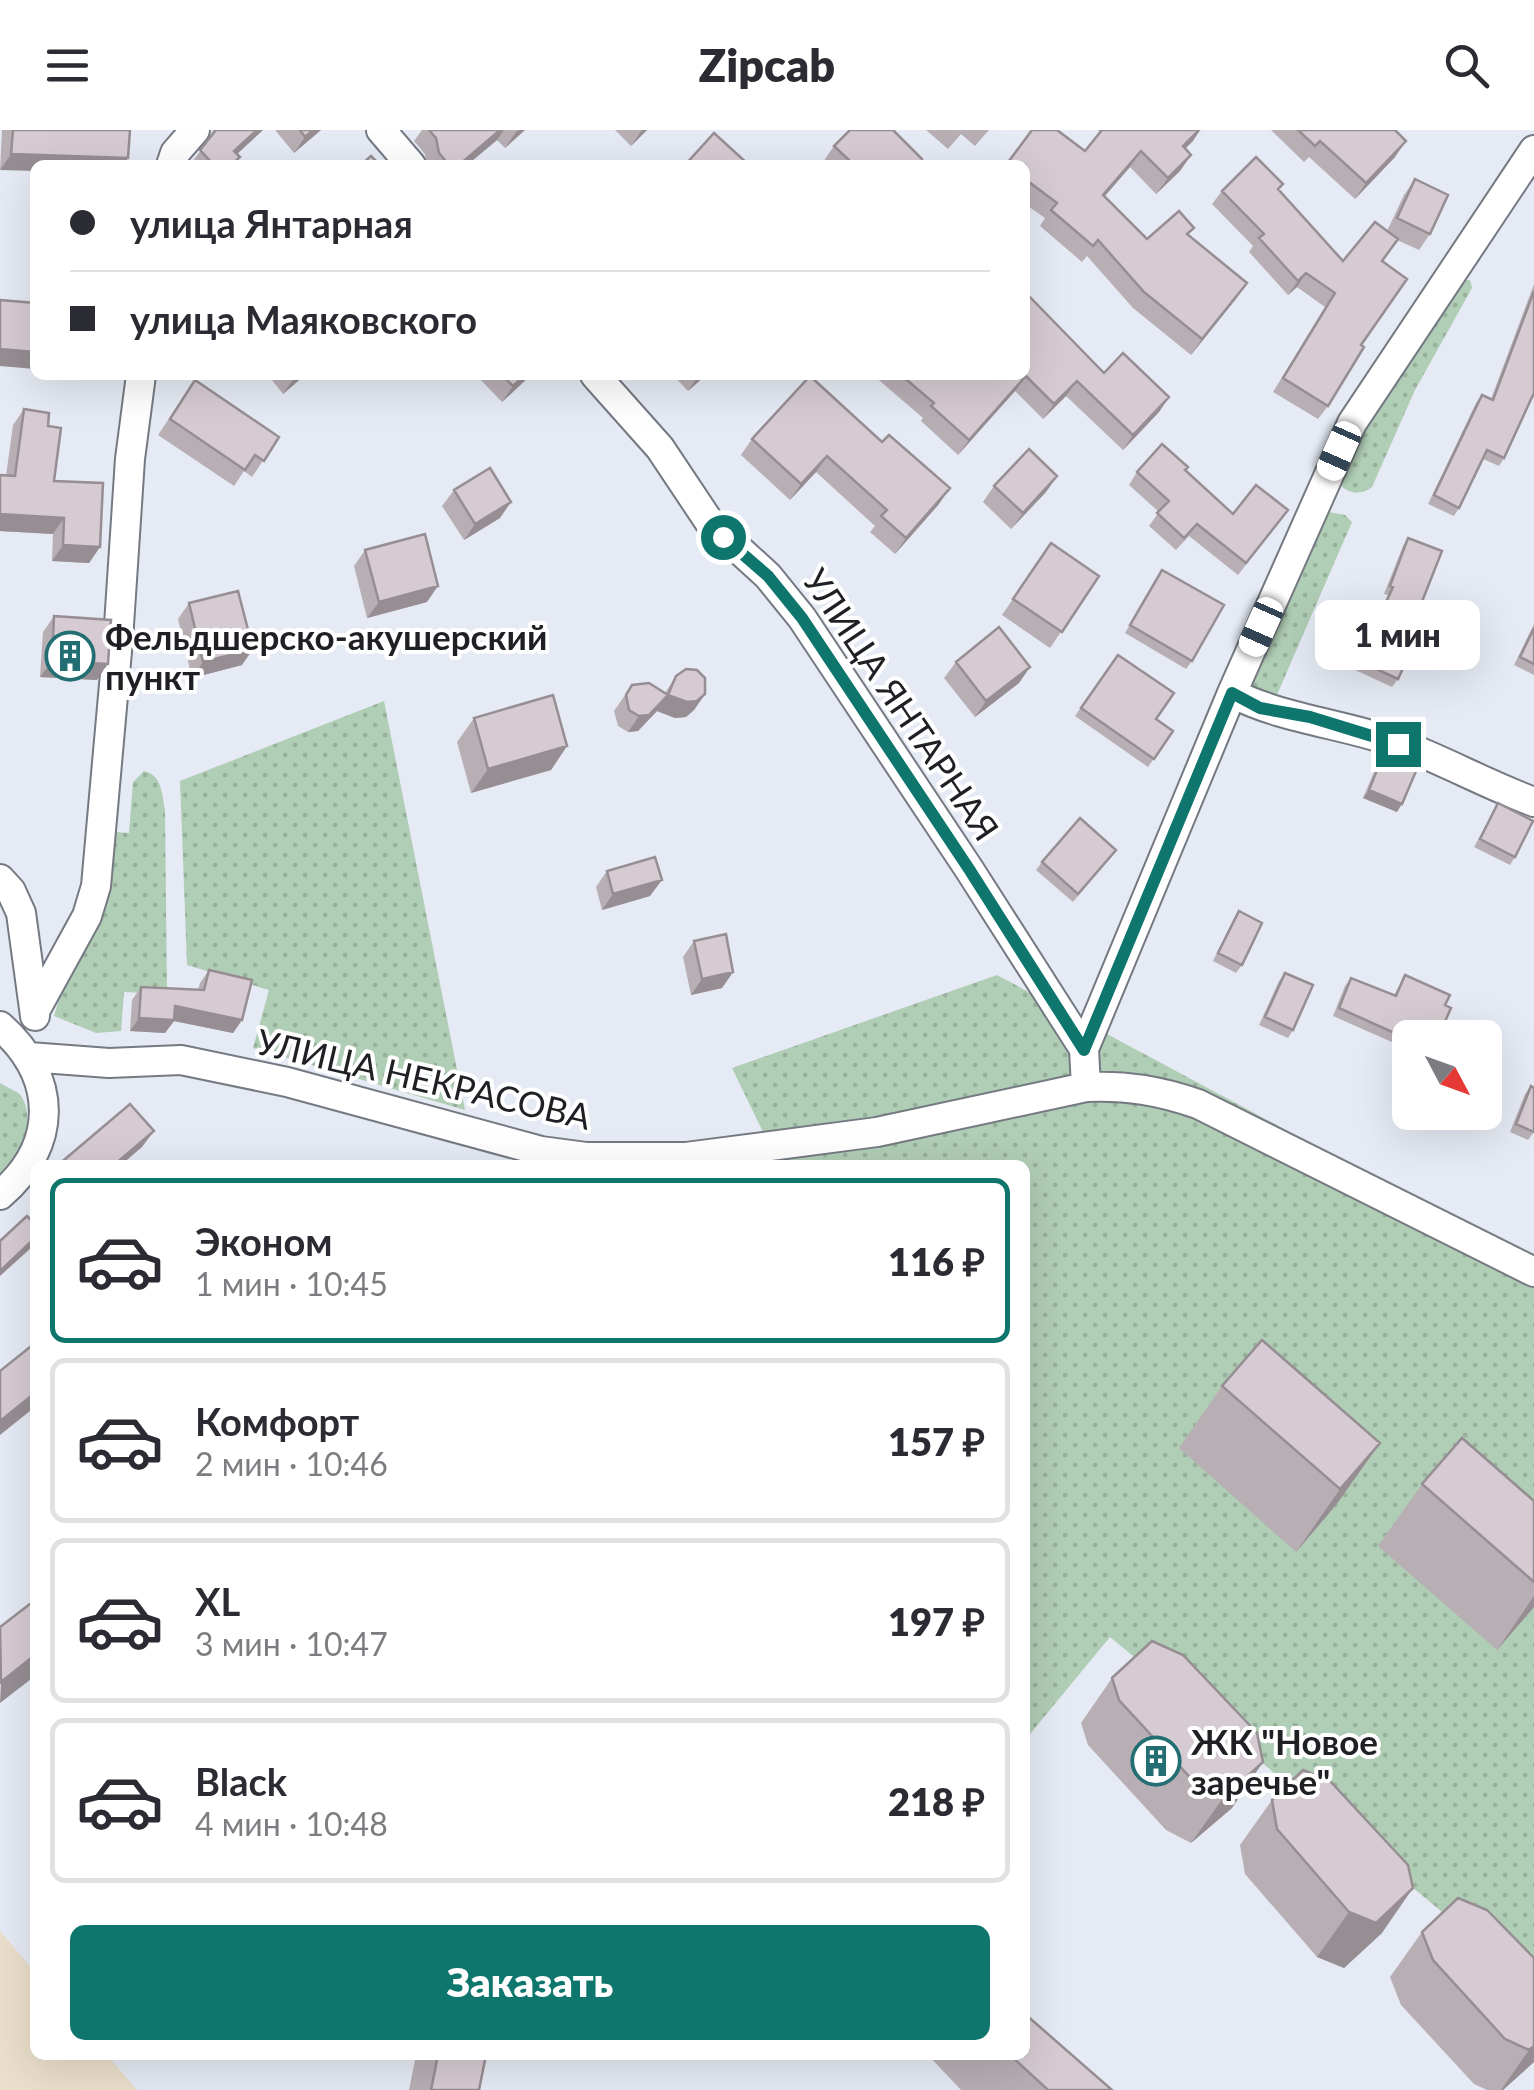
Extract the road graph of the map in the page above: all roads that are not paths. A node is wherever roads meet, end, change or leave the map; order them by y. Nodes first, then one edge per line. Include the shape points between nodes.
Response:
1 (195, 130) edge
2 (381, 130) edge
3 (1534, 150) edge
4 (172, 160) edge
5 (407, 160) edge
6 (140, 380) edge
7 (599, 380) edge
8 (1232, 693) junction
9 (1534, 802) edge
10 (0, 878) edge
11 (36, 1009) junction
12 (0, 1026) edge
13 (1084, 1050) junction
14 (29, 1057) junction
15 (1086, 1087) junction
16 (31, 1160) edge
17 (30, 1161) edge
18 (0, 1195) edge
19 (1534, 1272) edge

1 - 4 street
2 - 5 street
3 - 8 street via 1352,423
6 - 11 street via 96,886 87,916
7 - 13 street, УЛИЦА ЯНТАРНАЯ via 660,448 710,523 802,618
8 - 9 street via 1260,708 1398,744
8 - 13 street
10 - 11 street via 20,913
11 - 14 street
12 - 14 street
13 - 15 street
14 - 15 street, УЛИЦА НЕКРАСОВА via 181,1060 541,1151 603,1158 686,1157 877,1132
14 - 16 street via 45,1119
15 - 19 street, УЛИЦА НЕКРАСОВА via 1152,1090 1198,1104
17 - 18 street

